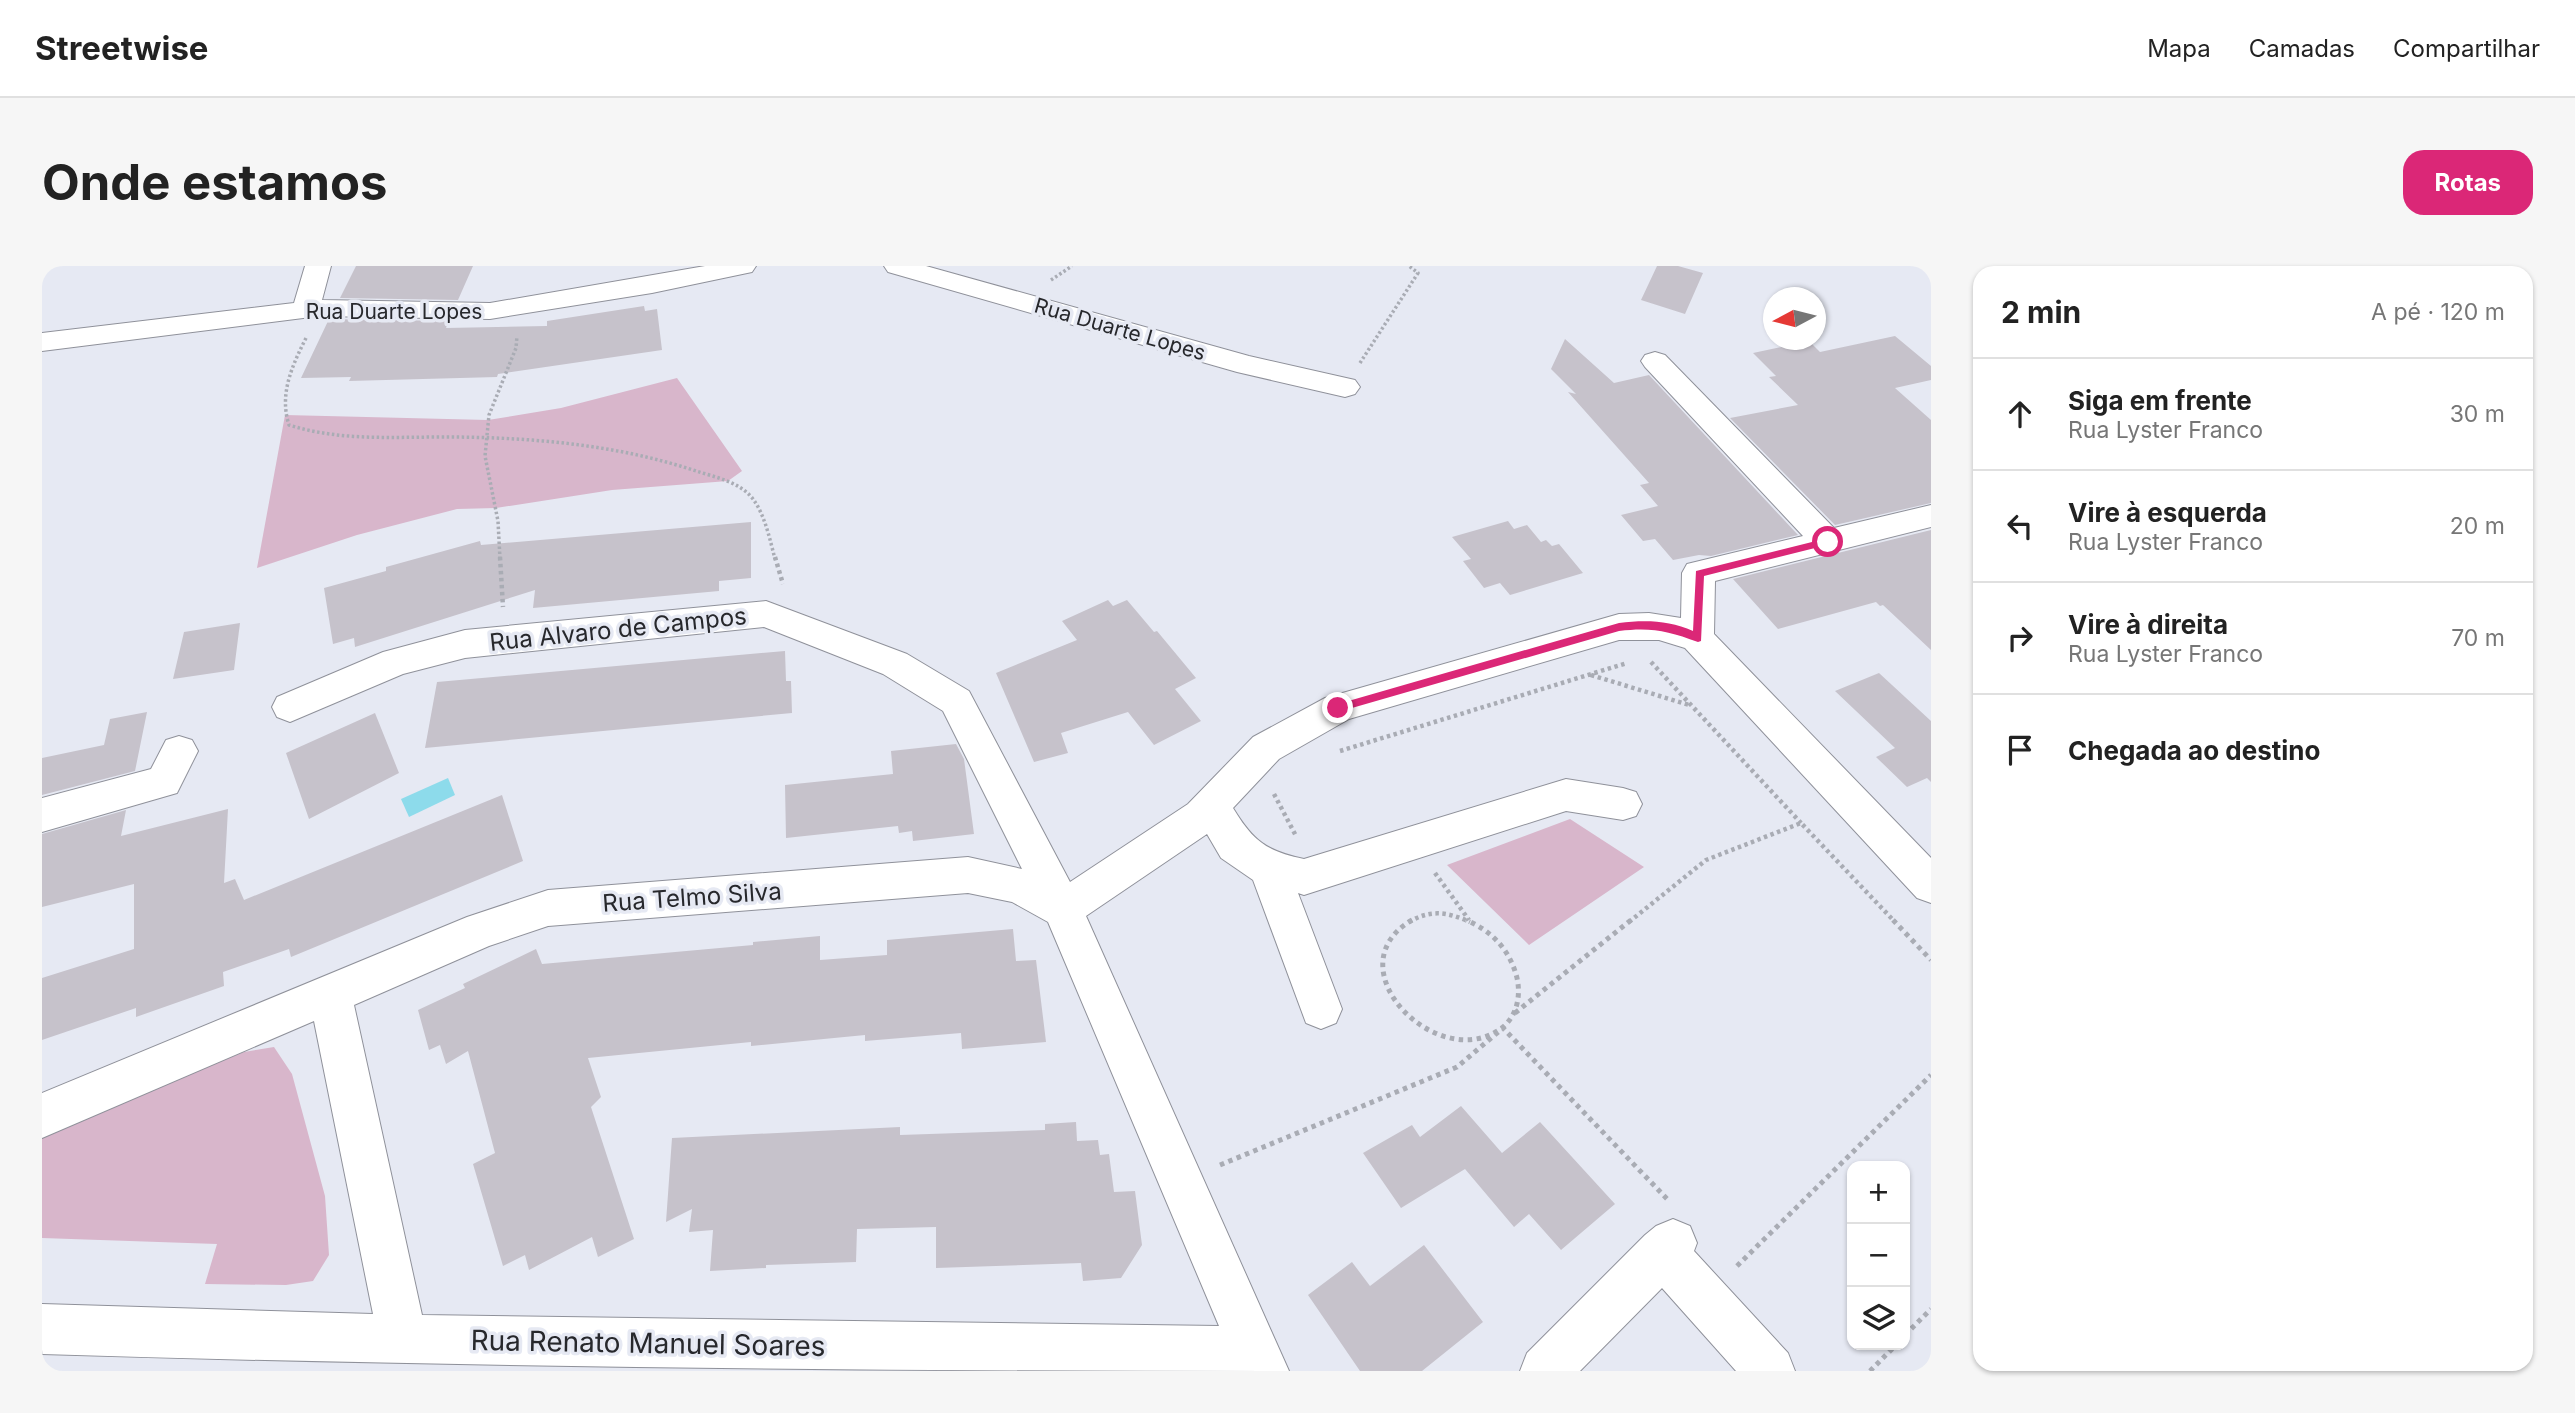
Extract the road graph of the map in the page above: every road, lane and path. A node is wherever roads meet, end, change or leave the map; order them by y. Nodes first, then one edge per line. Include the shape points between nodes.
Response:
1 (318, 266) edge
2 (743, 266) edge
3 (897, 266) edge
4 (1409, 266) edge
5 (520, 307) junction
6 (313, 309) junction
7 (42, 342) edge
8 (1655, 361) dead end
9 (1345, 387) joint
10 (486, 438) junction
11 (1931, 516) edge
12 (1828, 542) junction
13 (798, 625) junction
14 (1619, 627) junction
15 (1698, 638) junction
16 (499, 641) junction
17 (1647, 657) junction
18 (1590, 674) junction
19 (1692, 705) junction
20 (290, 707) dead end
21 (179, 751) dead end
22 (1329, 754) dead end
23 (1269, 786) dead end
24 (1623, 804) dead end
25 (1212, 807) junction
26 (42, 815) edge
27 (1801, 823) junction
28 (1299, 841) dead end
29 (1414, 843) junction
30 (1269, 869) junction
31 (1931, 885) edge
32 (1063, 909) junction
33 (1469, 921) junction
34 (1931, 960) edge
35 (330, 994) junction
36 (1321, 1009) dead end
37 (1515, 1013) junction
38 (1503, 1028) junction
39 (1931, 1075) edge
40 (42, 1116) edge
41 (1180, 1182) junction
42 (1670, 1233) junction
43 (1704, 1298) junction
44 (1931, 1309) edge
45 (42, 1329) edge
46 (1910, 1330) edge
47 (402, 1340) junction
48 (1891, 1350) edge
49 (1259, 1361) edge
50 (1545, 1371) edge
51 (1770, 1371) edge
52 (1870, 1371) edge

1 - 6 street
2 - 5 street, Rua Duarte Lopes
3 - 9 street, Rua Duarte Lopes via 1247,365
4 - 9 path via 1418,273
5 - 6 street, Rua Duarte Lopes via 490,311
5 - 10 path via 516,348 489,415
6 - 7 street, Rua Duarte Lopes
6 - 10 path via 291,369 283,411 289,425 309,433 352,438
8 - 12 street
10 - 13 path via 602,446 728,481 753,499
10 - 16 path via 485,456 498,521 503,612
11 - 12 street
12 - 15 street via 1699,573
13 - 16 street, Rua Alvaro de Campos via 766,614
13 - 32 street, Rua Alvaro de Campos via 895,664 956,701
14 - 15 street via 1645,624 1678,629
14 - 17 path
14 - 25 street via 1338,708 1266,748
15 - 31 street
16 - 20 street, Rua Alvaro de Campos via 465,644 395,663
17 - 18 path
17 - 19 path
18 - 19 path
18 - 22 path
19 - 27 path
21 - 26 street via 164,782
23 - 28 path
24 - 29 street via 1566,795
25 - 30 street via 1236,846
25 - 32 street
27 - 34 path
27 - 37 path via 1706,860
29 - 30 street via 1304,877
29 - 33 path
30 - 36 street
32 - 35 street, Rua Telmo Silva via 1019,886 968,875 548,908 481,930
32 - 41 street, Rua Alvaro de Campos
33 - 37 path via 1490,934 1517,973 1520,995
33 - 38 path via 1424,913 1405,920 1390,933 1382,951 1381,972 1402,1012 1420,1027 1464,1041 1486,1038
35 - 40 street, Rua Telmo Silva
35 - 47 street
37 - 38 path
38 - 41 path via 1457,1067
38 - 42 path
39 - 43 path
41 - 49 street, Rua Alvaro de Campos
42 - 43 street
42 - 50 street
43 - 51 street
44 - 46 path
45 - 47 street, Rua Renato Manuel Soares
47 - 49 street, Rua Renato Manuel Soares
48 - 52 path

